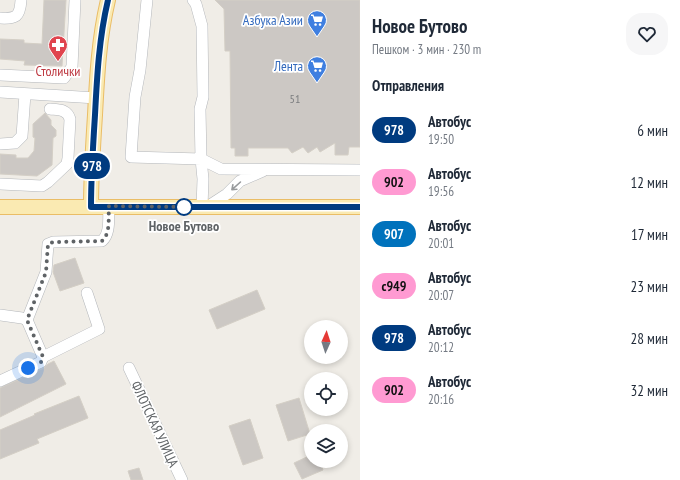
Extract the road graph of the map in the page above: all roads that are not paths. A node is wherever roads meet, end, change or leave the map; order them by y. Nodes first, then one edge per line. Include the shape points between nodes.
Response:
1 (21, 0) edge
2 (75, 0) edge
3 (108, 0) edge
4 (147, 0) edge
5 (193, 0) edge
6 (0, 18) edge
7 (0, 75) edge
8 (0, 92) edge
9 (25, 94) junction
10 (96, 98) junction
11 (50, 110) dead end
12 (0, 144) edge
13 (201, 159) junction
14 (267, 169) junction
15 (360, 170) edge
16 (0, 184) edge
17 (109, 206) junction
18 (0, 207) edge
19 (91, 207) junction
20 (205, 207) junction
21 (360, 207) edge
22 (87, 293) dead end
23 (0, 315) edge
24 (27, 320) junction
25 (43, 357) junction
26 (129, 368) dead end
27 (0, 381) edge
28 (182, 480) edge

1 - 6 street via 20,9 15,17
2 - 7 street via 72,67 64,78
3 - 10 main road via 97,67
4 - 13 street via 140,70 133,98 131,157
5 - 13 street via 202,26
8 - 9 street
9 - 10 street
9 - 12 street via 22,136 15,143
10 - 19 main road
11 - 16 street via 65,111 69,115 68,158 65,166 42,186
13 - 14 street via 221,169
13 - 20 street
14 - 15 street
14 -> 20 street via 240,181 227,194
17 - 19 main road
17 - 20 main road
17 - 24 street via 108,232 102,241 48,244 46,272
18 - 19 main road
20 - 21 main road
22 - 25 street via 99,329
23 - 24 street
24 - 25 street
25 - 27 street via 41,362
26 - 28 street, ФЛОТСКАЯ УЛИЦА

